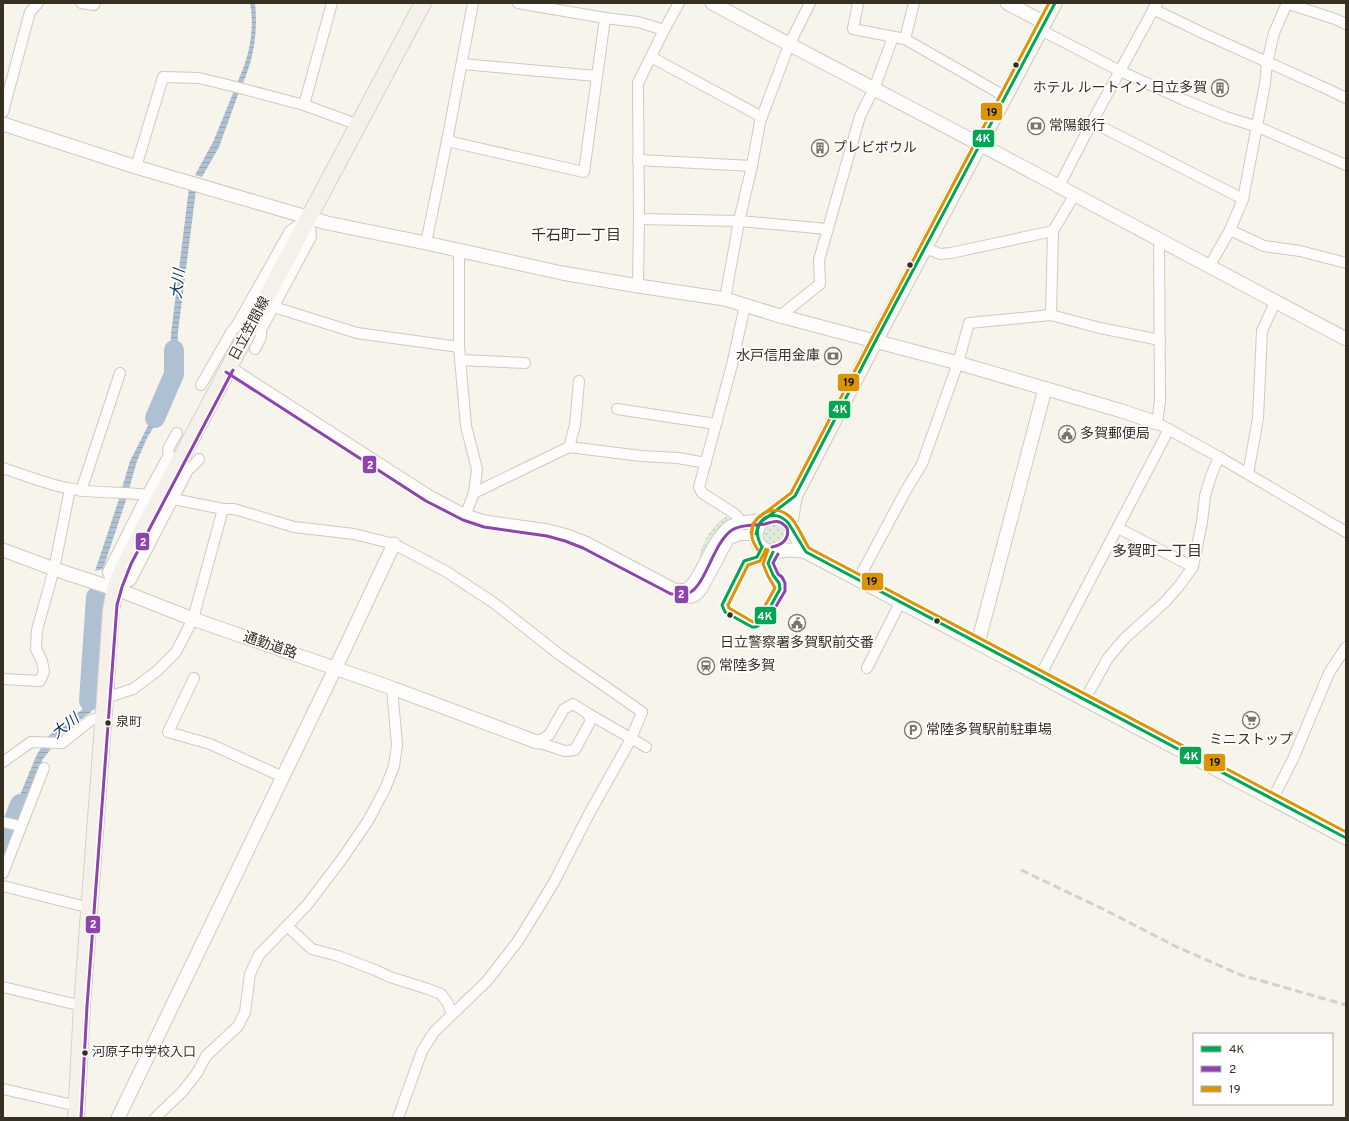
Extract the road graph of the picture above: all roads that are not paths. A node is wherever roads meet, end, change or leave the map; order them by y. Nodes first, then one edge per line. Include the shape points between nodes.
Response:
1 (38, 3) edge
2 (81, 3) edge
3 (95, 3) edge
4 (332, 3) edge
5 (423, 3) edge
6 (473, 3) edge
7 (518, 3) edge
8 (679, 3) edge
9 (712, 3) edge
10 (810, 3) edge
11 (858, 3) edge
12 (914, 3) edge
13 (1007, 3) edge
14 (1055, 3) edge
15 (1287, 3) edge
16 (1155, 6) edge
17 (605, 18) junction
18 (1346, 24) edge
19 (1043, 26) junction
20 (664, 30) junction
21 (893, 37) junction
22 (905, 39) junction
23 (788, 45) junction
24 (651, 57) junction
25 (1267, 63) junction
26 (462, 64) junction
27 (1120, 71) junction
28 (596, 76) junction
29 (874, 89) junction
30 (1006, 97) junction
31 (1346, 98) edge
32 (304, 106) junction
33 (3, 112) edge
34 (762, 117) junction
35 (1092, 122) junction
36 (3, 124) edge
37 (359, 125) junction
38 (1258, 127) junction
39 (447, 141) junction
40 (980, 144) junction
41 (638, 160) junction
42 (1346, 165) edge
43 (752, 166) junction
44 (136, 167) junction
45 (1059, 186) junction
46 (1075, 194) junction
47 (1244, 199) junction
48 (310, 218) junction
49 (639, 219) junction
50 (739, 222) junction
51 (827, 229) junction
52 (1230, 230) junction
53 (1053, 231) junction
54 (1158, 240) junction
55 (426, 243) junction
56 (926, 248) junction
57 (459, 250) junction
58 (1346, 263) edge
59 (1209, 267) junction
60 (638, 286) junction
61 (725, 299) junction
62 (1275, 302) junction
63 (745, 305) junction
64 (274, 307) junction
65 (1051, 315) junction
66 (780, 316) junction
67 (1346, 339) edge
68 (876, 340) junction
69 (1160, 340) junction
70 (459, 348) junction
71 (255, 349) dead end
72 (460, 360) junction
73 (525, 363) dead end
74 (958, 363) junction
75 (229, 368) junction
76 (120, 373) dead end
77 (579, 381) dead end
78 (200, 385) dead end
79 (1045, 389) junction
80 (617, 409) dead end
81 (1157, 423) junction
82 (716, 424) junction
83 (1169, 429) junction
84 (176, 433) dead end
85 (569, 447) junction
86 (1220, 457) junction
87 (199, 459) dead end
88 (706, 462) junction
89 (3, 468) edge
90 (1248, 474) junction
91 (70, 489) junction
92 (81, 490) junction
93 (474, 493) junction
94 (147, 495) junction
95 (795, 496) junction
96 (173, 499) junction
97 (223, 509) junction
98 (465, 516) junction
99 (766, 518) junction
100 (742, 522) junction
101 (791, 527) junction
102 (1118, 528) junction
103 (1346, 532) edge
104 (756, 535) junction
105 (394, 544) junction
106 (3, 550) edge
107 (779, 552) junction
108 (806, 552) junction
109 (1193, 568) junction
110 (54, 569) junction
111 (858, 580) junction
112 (115, 589) junction
113 (672, 589) junction
114 (900, 603) junction
115 (193, 619) junction
116 (978, 643) junction
117 (1346, 648) edge
118 (867, 668) dead end
119 (335, 669) junction
120 (1040, 676) junction
121 (194, 678) dead end
122 (3, 679) edge
123 (392, 688) junction
124 (105, 698) junction
125 (1085, 700) junction
126 (587, 713) junction
127 (104, 716) junction
128 (631, 739) junction
129 (537, 742) junction
130 (646, 747) dead end
131 (3, 762) edge
132 (44, 768) dead end
133 (283, 777) junction
134 (1272, 800) junction
135 (12, 824) edge
136 (1346, 838) edge
137 (3, 873) edge
138 (3, 886) edge
139 (90, 908) junction
140 (287, 926) junction
141 (3, 987) edge
142 (82, 1006) junction
143 (452, 1014) junction
144 (3, 1089) edge
145 (76, 1112) edge
146 (118, 1118) edge
147 (155, 1118) edge
148 (398, 1118) edge

1 - 33 street via 30,12
2 - 3 street
4 - 32 street
5 - 37 main road, 日立笠間線
6 - 26 street
7 - 17 street
8 - 20 street
9 - 23 street
10 - 23 street
11 - 21 street via 853,29
12 - 22 street
13 - 19 street
14 - 19 main road
15 - 18 street
15 - 25 street via 1274,33
16 - 25 street
16 - 27 street
17 - 20 street via 638,22
17 - 28 street
19 - 27 street
19 - 30 main road
20 - 24 street
21 - 22 street
21 - 29 street
22 - 30 street
23 - 29 street
23 - 34 street
24 - 34 street
24 - 41 street via 638,83
25 - 31 street
25 - 38 street
26 - 28 street
26 - 39 street
27 - 35 street
27 - 38 street via 1184,100
28 - 39 street via 584,172
29 - 40 street
29 - 51 street via 860,116
30 - 40 main road
32 - 37 street
32 - 44 street via 199,78 163,77
34 - 43 street
35 - 45 street
35 - 47 street
36 - 44 street
37 - 48 main road, 日立笠間線
38 - 42 street
38 - 47 street
39 - 55 street
40 - 45 street
40 - 56 main road
41 - 43 street
41 - 49 street
43 - 50 street
44 - 48 street
45 - 46 street
46 - 53 street
46 - 54 street
47 - 52 street
48 - 55 street
48 - 64 street via 311,237
48 - 75 main road, 日立笠間線
48 - 78 street via 290,231
49 - 50 street
49 - 60 street
50 - 51 street
50 - 61 street
51 - 66 street via 818,260 820,284
52 - 58 street via 1264,246 1300,251
52 - 59 street
53 - 56 street via 951,253 940,254
53 - 65 street
54 - 59 street
54 - 69 street
55 - 57 street
56 - 68 main road
57 - 60 street via 562,273
57 - 70 street
59 - 62 street
60 - 61 street
61 - 63 street
62 - 67 street
62 - 90 street via 1262,331 1258,418
63 - 66 street
63 - 82 street
64 - 70 street via 357,333
64 - 71 street via 261,330 261,337
65 - 69 street
65 - 74 street via 968,323
66 - 68 street
68 - 74 street
68 - 95 main road
69 - 81 street via 1160,401
70 - 72 street
72 - 73 street
72 - 93 street via 466,426 477,469
74 - 79 street
74 - 111 street via 922,464
75 - 98 street via 429,497
75 - 112 main road, 日立笠間線 via 139,538
76 - 92 street
77 - 85 street via 575,425
79 - 81 street
79 - 116 street
80 - 82 street
81 - 83 street
82 - 88 street
83 - 86 street
83 - 102 street
84 - 94 street via 168,449 169,455
85 - 88 street
85 - 93 street
86 - 90 street
86 - 109 street via 1205,496
87 - 96 street via 189,468
88 - 100 street via 699,487 702,493 735,514
89 - 91 street
90 - 103 street
91 - 92 street
91 - 110 street
92 - 94 street
93 - 98 street
94 - 112 street via 108,572
95 - 99 main road
95 - 101 main road
96 - 97 street
96 - 112 street via 131,580
97 - 105 street via 234,509 294,527 354,534
97 - 115 street
98 - 113 street via 485,522 567,536
99 - 100 street
99 - 101 street via 781,517
99 - 104 street via 758,526
100 - 113 street via 726,528 689,587
101 - 107 street via 792,539 787,547
101 - 108 street
102 - 109 street
102 - 120 street
104 - 107 street via 762,547
104 - 113 street via 729,539 695,597 686,598
105 - 119 street
105 - 128 street via 447,572 494,603 560,655 642,712
106 - 110 street, 通勤道路
107 - 108 street
108 - 111 street
109 - 125 street via 1165,602 1125,638 1108,658
110 - 112 street, 通勤道路
110 - 122 street via 37,630 36,649 44,672 40,681
111 - 114 street
112 - 115 street, 通勤道路
112 - 124 main road, 日立笠間線 via 110,610
114 - 116 street
114 - 118 street
115 - 119 street, 通勤道路
115 - 124 street via 176,652 157,672 133,688
116 - 120 street
117 - 134 street via 1329,673 1293,759
119 - 123 street, 通勤道路
119 - 133 street
120 - 125 street
121 - 133 street via 168,732 210,744
123 - 129 street, 通勤道路
123 - 140 street via 397,746 394,766 385,789 368,821 342,859 307,905
124 - 127 main road, 日立笠間線
125 - 134 street
126 - 128 street
126 - 129 street via 573,704 564,708 549,735
126 - 129 street via 591,720 575,750 564,751
127 - 131 street via 91,720 62,743 31,742
127 - 139 main road, 日立笠間線
128 - 130 street
128 - 143 street via 553,884 518,941 487,981
132 - 135 street
133 - 146 street
134 - 136 street
135 - 137 street
138 - 139 street
139 - 142 main road, 日立笠間線
140 - 143 street via 312,949 441,994
140 - 147 street via 259,955 250,974 245,1012 238,1026 206,1056 183,1091
141 - 142 street
142 - 145 main road, 日立笠間線
143 - 148 street via 434,1032 422,1052
144 - 145 street

